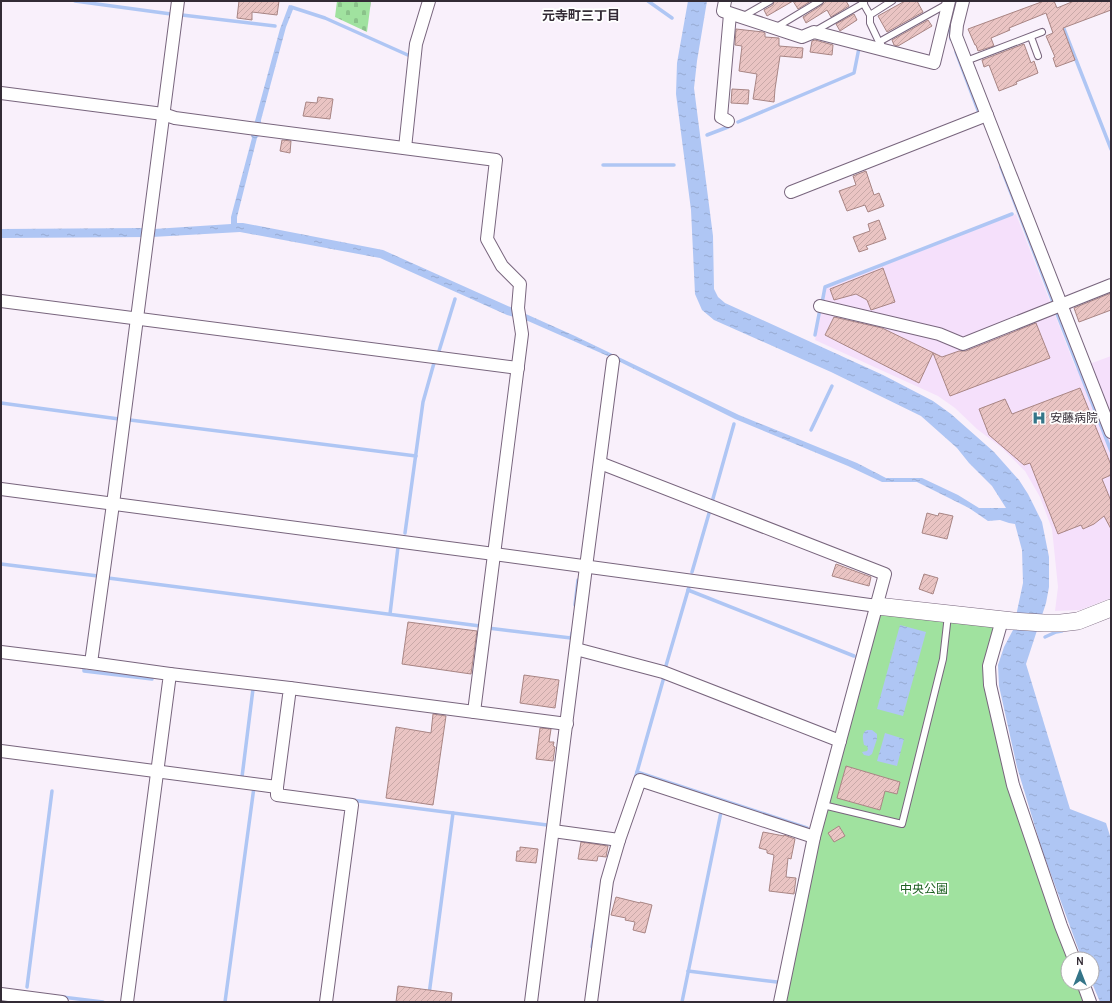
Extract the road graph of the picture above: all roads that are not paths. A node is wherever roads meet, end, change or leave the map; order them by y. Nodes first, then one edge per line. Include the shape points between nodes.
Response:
1 (178, 1) edge
2 (429, 1) edge
3 (725, 1) edge
4 (770, 1) edge
5 (820, 1) edge
6 (892, 1) edge
7 (962, 1) edge
8 (863, 2) edge
9 (949, 2) edge
10 (736, 15) junction
11 (870, 15) junction
12 (775, 28) junction
13 (814, 32) junction
14 (1042, 32) dead end
15 (1031, 37) junction
16 (879, 42) junction
17 (888, 51) junction
18 (1038, 56) dead end
19 (966, 61) junction
20 (1, 93) edge
21 (163, 114) junction
22 (987, 115) junction
23 (728, 121) dead end
24 (405, 148) junction
25 (791, 192) dead end
26 (1111, 285) edge
27 (1, 301) edge
28 (1061, 304) junction
29 (820, 306) dead end
30 (137, 318) junction
31 (614, 361) dead end
32 (518, 368) junction
33 (1111, 432) edge
34 (600, 463) junction
35 (1, 490) edge
36 (113, 504) junction
37 (494, 554) junction
38 (586, 567) junction
39 (877, 606) junction
40 (1111, 608) edge
41 (948, 614) junction
42 (1007, 620) junction
43 (576, 648) junction
44 (1, 652) edge
45 (91, 663) junction
46 (170, 674) junction
47 (290, 688) junction
48 (474, 712) junction
49 (566, 724) junction
50 (840, 740) junction
51 (1, 751) edge
52 (157, 770) junction
53 (277, 787) junction
54 (823, 805) junction
55 (553, 831) junction
56 (814, 837) junction
57 (619, 840) junction
58 (1071, 951) edge
59 (1086, 991) edge
60 (1, 994) edge
61 (62, 1002) edge
62 (129, 1002) edge
63 (326, 1002) edge
64 (532, 1002) edge
65 (591, 1002) edge
66 (780, 1002) edge
67 (1090, 1002) edge

1 - 21 street
2 - 24 street via 416,44
3 - 10 street via 723,11
4 - 10 lane
5 - 12 lane
6 - 11 lane
7 - 19 street via 956,36
8 - 11 lane
8 - 13 lane
9 - 16 lane
9 - 17 street via 934,63
10 - 12 street
10 - 23 street via 721,117
11 - 16 lane via 870,23
12 - 13 street via 802,37
13 - 17 street
14 - 15 lane
15 - 18 lane
15 - 19 lane
16 - 17 lane
19 - 22 street
20 - 21 street
21 - 24 street via 175,118
21 - 30 street
22 - 25 street
22 - 28 street
24 - 32 street via 496,160 487,239 502,266 520,284 518,308 522,334
26 - 28 street
27 - 30 street
28 - 29 street via 963,344 939,334
28 - 33 street
30 - 32 street
30 - 36 street
31 - 34 street
32 - 37 street
34 - 38 street
34 - 39 street via 885,574
35 - 36 street
36 - 37 street
36 - 45 street
37 - 38 street
37 - 48 street
38 - 39 street
38 - 43 street
39 - 41 street
39 - 50 street
40 - 42 street via 1078,621 1061,623
41 - 42 street
41 - 54 lane via 943,659 902,824
42 - 58 street via 989,666 990,685 1013,785
43 - 49 street
43 - 50 street via 663,672
44 - 45 street
45 - 46 street
46 - 47 street
46 - 52 street
47 - 48 street
47 - 53 street
48 - 49 street
49 - 55 street
50 - 54 street
51 - 52 street
52 - 53 street
52 - 62 street
53 - 63 street via 277,795 352,805
54 - 56 street
55 - 57 street
55 - 64 street
56 - 57 street via 640,780
56 - 66 street
57 - 65 street via 607,881
59 - 67 street
60 - 61 street

